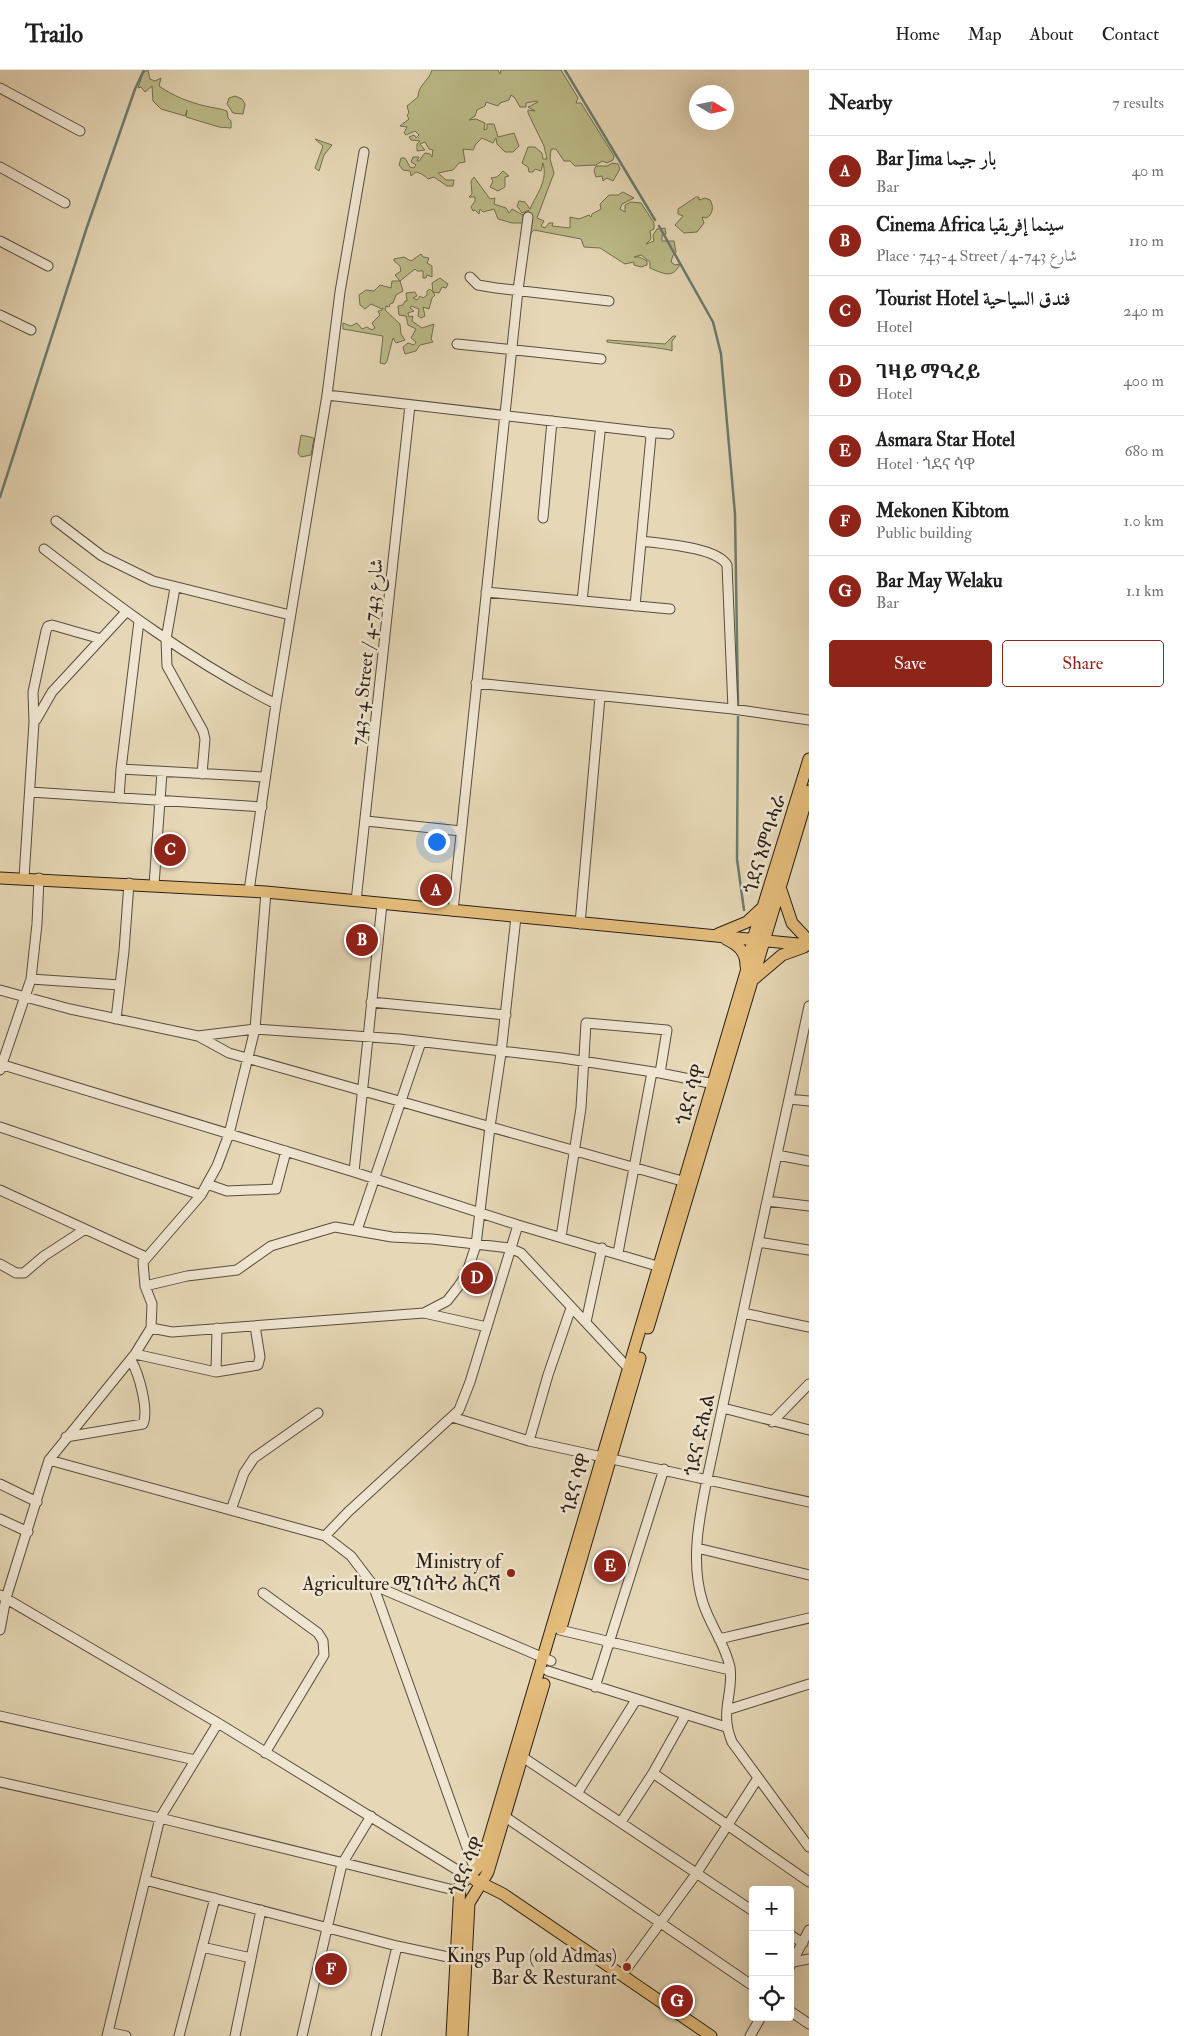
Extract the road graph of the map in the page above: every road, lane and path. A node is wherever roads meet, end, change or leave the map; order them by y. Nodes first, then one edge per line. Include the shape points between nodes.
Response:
1 (0, 88) edge
2 (80, 131) dead end
3 (364, 152) dead end
4 (0, 167) edge
5 (65, 203) dead end
6 (528, 217) dead end
7 (0, 241) edge
8 (48, 266) dead end
9 (470, 276) dead end
10 (518, 290) junction
11 (609, 301) dead end
12 (0, 315) edge
13 (31, 330) dead end
14 (457, 344) dead end
15 (511, 351) junction
16 (601, 359) dead end
17 (327, 395) junction
18 (410, 405) junction
19 (505, 416) junction
20 (552, 421) junction
21 (648, 432) junction
22 (600, 433) dead end
23 (669, 434) dead end
24 (543, 518) dead end
25 (56, 521) dead end
26 (642, 542) junction
27 (44, 550) dead end
28 (175, 588) junction
29 (486, 592) junction
30 (582, 601) junction
31 (635, 606) junction
32 (670, 609) dead end
33 (126, 612) junction
34 (290, 615) junction
35 (139, 620) junction
36 (101, 639) junction
37 (166, 639) junction
38 (476, 683) junction
39 (600, 697) junction
40 (276, 704) junction
41 (733, 709) junction
42 (809, 720) edge
43 (34, 722) junction
44 (809, 759) edge
45 (121, 769) junction
46 (162, 772) junction
47 (202, 774) junction
48 (265, 777) junction
49 (809, 791) edge
50 (30, 792) junction
51 (119, 798) junction
52 (160, 801) junction
53 (262, 807) junction
54 (366, 821) junction
55 (461, 831) junction
56 (0, 878) edge
57 (24, 878) junction
58 (39, 878) junction
59 (129, 883) junction
60 (154, 885) junction
61 (780, 887) junction
62 (249, 891) junction
63 (266, 892) junction
64 (356, 901) junction
65 (382, 904) junction
66 (764, 904) junction
67 (453, 911) junction
68 (516, 917) junction
69 (580, 924) junction
70 (717, 936) junction
71 (759, 940) junction
72 (809, 942) edge
73 (809, 946) edge
74 (749, 976) junction
75 (31, 979) junction
76 (120, 986) junction
77 (0, 990) edge
78 (25, 996) junction
79 (372, 1002) junction
80 (809, 1006) edge
81 (506, 1015) junction
82 (116, 1019) junction
83 (255, 1029) junction
84 (198, 1036) junction
85 (367, 1037) junction
86 (421, 1042) junction
87 (502, 1052) junction
88 (250, 1059) junction
89 (586, 1062) junction
90 (1, 1066) edge
91 (656, 1072) junction
92 (717, 1084) junction
93 (362, 1092) junction
94 (789, 1099) junction
95 (809, 1101) edge
96 (400, 1102) junction
97 (0, 1127) edge
98 (490, 1128) junction
99 (230, 1134) junction
100 (286, 1151) junction
101 (575, 1151) junction
102 (777, 1155) junction
103 (809, 1161) edge
104 (633, 1166) junction
105 (354, 1172) junction
106 (374, 1178) junction
107 (687, 1183) junction
108 (207, 1184) junction
109 (0, 1190) edge
110 (201, 1195) junction
111 (767, 1201) junction
112 (809, 1206) edge
113 (482, 1213) junction
114 (518, 1225) junction
115 (84, 1230) junction
116 (358, 1230) junction
117 (561, 1237) junction
118 (758, 1242) junction
119 (476, 1245) junction
120 (510, 1248) junction
121 (602, 1248) junction
122 (809, 1250) edge
123 (618, 1253) junction
124 (146, 1257) junction
125 (0, 1264) edge
126 (662, 1267) junction
127 (145, 1286) junction
128 (571, 1308) junction
129 (424, 1313) junction
130 (743, 1313) junction
131 (586, 1322) junction
132 (255, 1326) junction
133 (487, 1327) junction
134 (809, 1327) edge
135 (150, 1328) junction
136 (217, 1328) junction
137 (133, 1357) junction
138 (216, 1372) junction
139 (632, 1372) junction
140 (809, 1384) edge
141 (722, 1408) junction
142 (318, 1413) dead end
143 (452, 1417) junction
144 (772, 1422) junction
145 (809, 1430) edge
146 (66, 1437) junction
147 (529, 1441) junction
148 (606, 1458) junction
149 (49, 1460) junction
150 (664, 1469) junction
151 (707, 1479) junction
152 (0, 1484) edge
153 (37, 1502) junction
154 (809, 1502) edge
155 (231, 1510) junction
156 (0, 1519) edge
157 (28, 1532) junction
158 (325, 1536) junction
159 (697, 1548) junction
160 (809, 1575) edge
161 (373, 1585) junction
162 (263, 1593) dead end
163 (3, 1597) edge
164 (809, 1618) edge
165 (0, 1630) edge
166 (560, 1630) junction
167 (719, 1639) junction
168 (608, 1643) junction
169 (548, 1664) junction
170 (730, 1670) junction
171 (809, 1684) edge
172 (595, 1687) junction
173 (636, 1700) junction
174 (727, 1710) junction
175 (0, 1716) edge
176 (685, 1716) junction
177 (218, 1723) junction
178 (726, 1727) junction
179 (265, 1753) junction
180 (519, 1755) junction
181 (195, 1760) junction
182 (653, 1773) junction
183 (758, 1778) junction
184 (0, 1782) edge
185 (578, 1792) junction
186 (501, 1814) junction
187 (371, 1816) junction
188 (160, 1818) junction
189 (621, 1822) junction
190 (729, 1824) junction
191 (809, 1847) edge
192 (342, 1864) junction
193 (471, 1873) junction
194 (696, 1874) junction
195 (145, 1880) junction
196 (481, 1882) junction
197 (809, 1882) edge
198 (458, 1891) junction
199 (215, 1898) junction
200 (749, 1908) edge
201 (261, 1910) junction
202 (660, 1925) junction
203 (328, 1927) junction
204 (809, 1930) edge
205 (794, 1937) edge
206 (803, 1943) junction
207 (397, 1946) junction
208 (202, 1947) junction
209 (251, 1958) junction
210 (809, 1959) edge
211 (460, 1960) junction
212 (794, 1960) edge
213 (794, 1963) edge
214 (622, 1975) junction
215 (749, 1983) edge
216 (794, 2014) edge
217 (759, 2021) edge
218 (809, 2024) edge
219 (108, 2034) edge
220 (126, 2036) edge
221 (179, 2036) edge
222 (235, 2036) edge
223 (302, 2036) edge
224 (376, 2036) edge
225 (452, 2036) edge
226 (462, 2036) edge
227 (711, 2036) edge
228 (750, 2036) edge

1 - 2 street
3 - 17 street via 340,292
4 - 5 street
6 - 10 street
7 - 8 street
9 - 10 street via 478,284
10 - 11 street
10 - 15 street
12 - 13 street
14 - 15 street
15 - 16 street
15 - 19 street
17 - 18 street
17 - 34 street
18 - 19 street
18 - 54 street, 743-4 Street / شارع 743-4
19 - 20 street
19 - 29 street
20 - 21 street
20 - 24 street
21 - 23 street
21 - 26 street via 651,436
22 - 30 street
25 - 28 street via 102,556
26 - 31 street
26 - 41 street via 693,549 719,557 727,565
27 - 33 street
28 - 34 street
28 - 37 street
29 - 30 street
29 - 38 street
30 - 31 street
31 - 32 street
33 - 35 street
33 - 36 street
34 - 40 street
35 - 37 street
35 - 45 street
36 - 43 street via 52,692
36 - 43 street via 48,626 35,679
37 - 40 street via 222,675
37 - 47 street via 167,666 203,731
38 - 39 street
38 - 55 street
39 - 41 street
39 - 69 street
40 - 48 street
41 - 42 street
43 - 50 street
44 - 66 main road, ጎደና እምባሓራ
45 - 46 street
45 - 51 street
46 - 47 street
46 - 52 street
47 - 48 street
48 - 53 street
49 - 61 main road, ጎደና እምባሓራ
50 - 51 street
50 - 57 street
51 - 52 street
52 - 53 street
52 - 60 street
53 - 62 street
54 - 55 street
54 - 64 street, 743-4 Street / شارع 743-4
55 - 67 street
56 - 57 main road
57 - 58 main road
58 - 59 main road
58 - 75 street via 38,924
59 - 60 main road
59 - 76 street
60 - 62 main road
61 - 71 main road, ጎደና እምባሓራ
61 - 72 main road via 792,924
62 - 63 main road
63 - 64 main road
63 - 83 street
64 - 65 main road
65 - 67 main road
65 - 79 street
66 - 70 main road via 747,922
66 - 71 main road, ጎደና እምባሓራ
67 - 68 main road
68 - 69 main road
68 - 81 street
69 - 70 main road
70 - 71 main road
70 - 74 main road via 739,946 746,958
71 - 73 main road
71 - 74 main road, ጎደና ሳዋ
73 - 74 main road via 782,955
74 - 92 main road, ጎደና ሳዋ
75 - 76 street
75 - 78 street
76 - 82 street
77 - 78 street
78 - 82 street
78 - 90 street
79 - 81 street
79 - 85 street
80 - 94 street, ጎደና ድሒል
81 - 87 street
82 - 84 street
83 - 84 street
83 - 85 street
83 - 88 street
84 - 88 street via 229,1053
85 - 86 street
85 - 93 street
86 - 87 street
86 - 96 street
87 - 89 street
87 - 98 street
88 - 93 street
88 - 99 street
89 - 91 street
89 - 91 street via 586,1022 664,1029 668,1033
89 - 101 street
90 - 99 street
91 - 92 street
91 - 104 street
92 - 107 main road, ጎደና ሳዋ
93 - 96 street
93 - 105 street
94 - 95 street
94 - 102 street, ጎደና ድሒል
96 - 98 street
96 - 106 street
97 - 110 street
98 - 101 street
98 - 113 street
99 - 100 street
99 - 108 street
100 - 105 street
100 - 108 street via 276,1189 227,1191
101 - 104 street
101 - 117 street
102 - 103 street
102 - 111 street, ጎደና ድሒል
104 - 107 street
104 - 123 street
105 - 106 street
106 - 113 street
106 - 116 street
107 - 126 main road, ጎደና ሳዋ
108 - 110 street
109 - 115 street
110 - 124 street
111 - 112 street
111 - 118 street, ጎደና ድሒል
113 - 114 street
113 - 119 street
114 - 117 street
114 - 120 street
115 - 124 street
115 - 125 street via 24,1273 16,1273
116 - 119 street via 392,1237
116 - 127 street via 328,1228 271,1246 237,1270
117 - 121 street
118 - 122 street
118 - 130 street, ጎደና ድሒል
119 - 120 street
119 - 129 street via 466,1275 447,1301
120 - 128 street via 521,1253
120 - 133 street
121 - 123 street
121 - 131 street
123 - 126 street
124 - 127 street via 143,1269
126 - 139 main road, ጎደና ሳዋ
127 - 135 street via 152,1304
128 - 131 street
128 - 147 street
129 - 132 street
129 - 133 street
130 - 134 street
130 - 141 street, ጎደና ድሒል
131 - 139 street
132 - 136 street
132 - 138 street via 260,1357 258,1365
133 - 143 street via 464,1402
135 - 136 street via 172,1332
135 - 137 street
136 - 138 street
137 - 138 street
137 - 146 street
137 - 146 street via 146,1419 144,1424
139 - 148 main road, ጎደና ሳዋ
140 - 144 street
141 - 144 street
141 - 151 street, ጎደና ድሒል
142 - 155 street via 254,1458 244,1472
143 - 147 street
143 - 158 street
144 - 145 street
146 - 149 street
147 - 148 street
148 - 150 street
148 - 166 main road, ጎደና ሳዋ
148 - 169 main road, ጎደና ሳዋ
149 - 153 street
149 - 155 street
150 - 151 street
150 - 168 street
151 - 154 street
151 - 159 street, ጎደና ድሒል
152 - 153 street
153 - 157 street
155 - 158 street
156 - 157 street
157 - 163 street
158 - 161 street via 351,1556
159 - 160 street
159 - 167 street, ጎደና ድሒል via 703,1601
161 - 169 street
161 - 193 street
162 - 179 street via 318,1633 324,1647 324,1655
163 - 165 street
163 - 177 street
164 - 167 street
166 - 168 street
166 - 169 main road, ጎደና ሳዋ
167 - 170 street, ጎደና ድሒል
168 - 170 street
168 - 172 street
169 - 172 street
169 - 180 main road, ጎደና ሳዋ
170 - 174 street, ጎደና ድሒል
171 - 174 street
172 - 173 street
173 - 176 street
173 - 185 street
174 - 178 street, ጎደና ድሒል
175 - 181 street
176 - 178 street
176 - 182 street
177 - 179 street
177 - 181 street
178 - 183 street via 732,1742
179 - 187 street
180 - 185 street
180 - 186 main road, ጎደና ሳዋ
181 - 188 street
182 - 189 street
182 - 190 street
183 - 190 street
183 - 191 street
184 - 188 street
185 - 189 street
186 - 193 main road, ጎደና ሳዋ via 484,1856
186 - 196 main road, ጎደና ሳዋ via 488,1872
186 - 202 street
187 - 192 street
187 - 193 street
188 - 192 street
188 - 195 street
189 - 194 street
190 - 194 street
190 - 197 street
192 - 198 street
192 - 203 street
193 - 196 main road
193 - 198 main road, ጎደና ሳዋ
194 - 200 street
194 - 202 street
195 - 199 street
195 - 219 street
196 - 211 main road, ጎደና ሳዋ via 469,1903
196 - 214 main road
198 - 211 main road, ጎደና ሳዋ
199 - 201 street
199 - 208 street
201 - 203 street
201 - 209 street
202 - 214 street
202 - 215 street
203 - 207 street
203 - 223 street
204 - 206 street
205 - 206 street
206 - 212 street
207 - 211 street
207 - 224 street
208 - 209 street
208 - 221 street
209 - 222 street
210 - 213 street
211 - 225 main road, ጎደና ሳዋ
211 - 226 main road, ጎደና ሳዋ
214 - 227 main road
216 - 218 street
217 - 228 street
219 - 220 street

